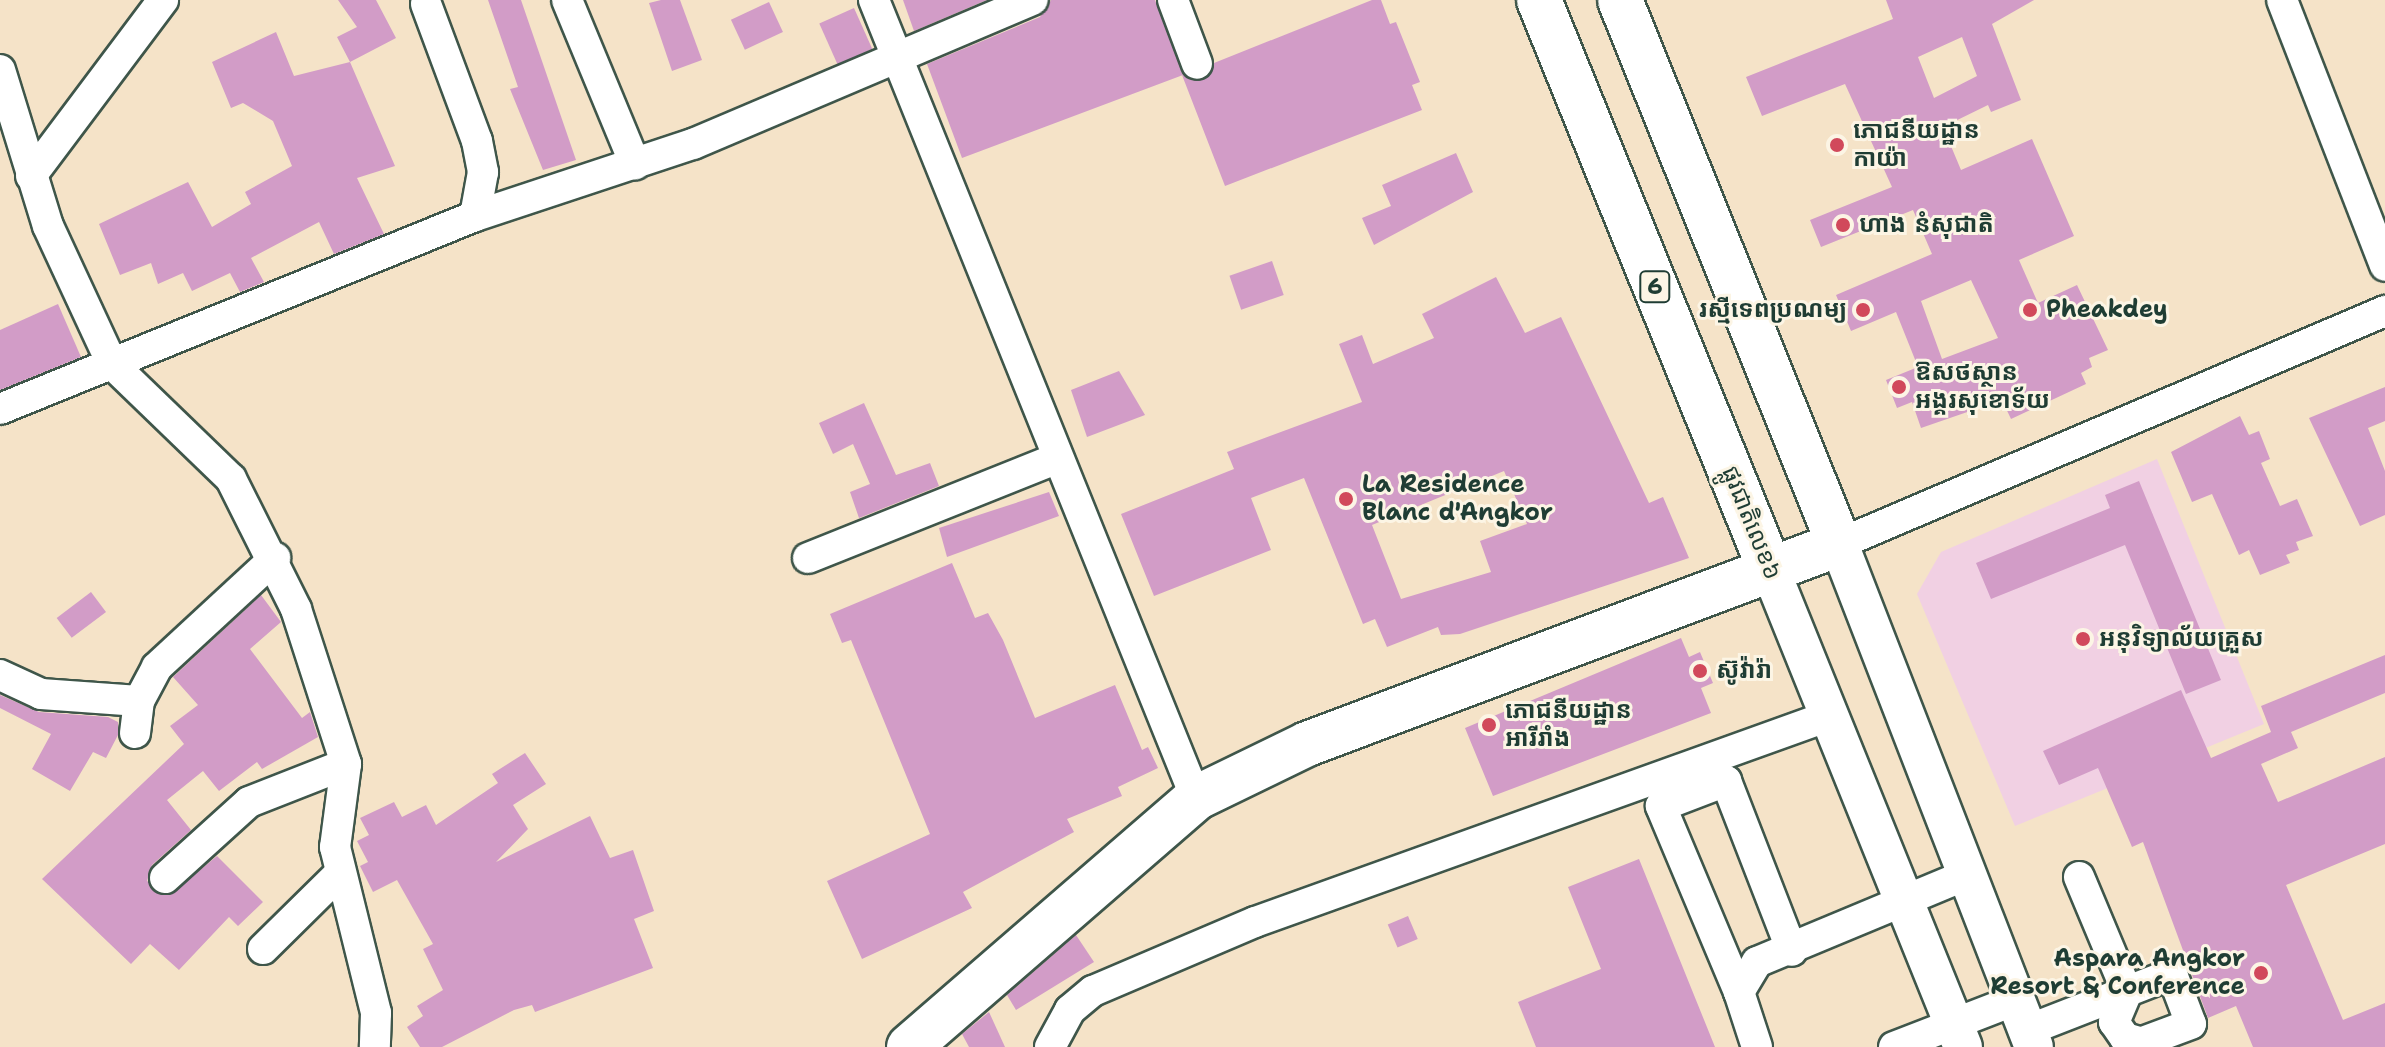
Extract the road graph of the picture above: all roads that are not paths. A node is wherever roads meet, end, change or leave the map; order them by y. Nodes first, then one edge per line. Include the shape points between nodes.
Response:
1 (163, 0) edge
2 (874, 0) edge
3 (1033, 0) edge
4 (1173, 0) edge
5 (1539, 0) edge
6 (1620, 0) edge
7 (2282, 0) edge
8 (569, 1) edge
9 (426, 4) dead end
10 (897, 59) junction
11 (1197, 64) dead end
12 (0, 70) edge
13 (635, 164) junction
14 (31, 176) junction
15 (475, 216) junction
16 (2385, 266) edge
17 (2385, 311) edge
18 (112, 364) junction
19 (0, 409) edge
20 (1056, 459) junction
21 (1839, 544) junction
22 (275, 558) junction
23 (808, 558) dead end
24 (1772, 574) junction
25 (0, 675) edge
26 (139, 701) junction
27 (1829, 716) junction
28 (135, 733) dead end
29 (346, 764) junction
30 (1196, 798) junction
31 (339, 874) junction
32 (1966, 875) junction
33 (2079, 877) dead end
34 (165, 878) dead end
35 (1906, 901) junction
36 (263, 949) dead end
37 (1792, 951) junction
38 (1739, 992) junction
39 (2127, 992) junction
40 (2026, 1026) edge
41 (1959, 1036) edge
42 (2142, 1045) edge
43 (375, 1047) edge
44 (909, 1047) edge
45 (1050, 1047) edge
46 (1757, 1047) edge
47 (1894, 1047) edge

1 - 14 street
2 - 10 street
3 - 10 street
4 - 11 street
5 - 24 highway, ផ្លូវជាតិលេខ៦ / 6
6 - 21 highway
7 - 16 street
8 - 13 street
9 - 15 street via 477,141 483,172
10 - 13 street
10 - 20 street
12 - 14 street
13 - 15 street
14 - 18 street
15 - 18 street
17 - 21 street
18 - 19 street
18 - 22 street via 231,479
20 - 23 street
20 - 30 street
21 - 24 highway
21 - 32 main road
22 - 26 street via 157,667
22 - 29 street via 323,679
24 - 27 main road, ផ្លូវជាតិលេខ៦ / 6
24 - 30 highway via 1307,744
25 - 26 street via 41,694
26 - 28 street
27 - 35 main road, ផ្លូវជាតិលេខ៦ / 6
27 - 45 street via 1255,922 1093,991 1070,1010
29 - 31 street via 335,847
29 - 34 street via 249,802
30 - 44 highway
31 - 36 street
31 - 43 street via 376,1013
32 - 35 street
32 - 40 main road
33 - 39 street
35 - 37 street
35 - 41 main road, ផ្លូវជាតិលេខ៦ / 6
37 - 38 street via 1757,962
37 - 38 street via 1726,781 1661,806
38 - 46 street
39 - 40 street
39 - 42 street via 2114,1022 2125,1038
39 - 42 street via 2172,974 2191,1024
40 - 41 street
41 - 47 street

